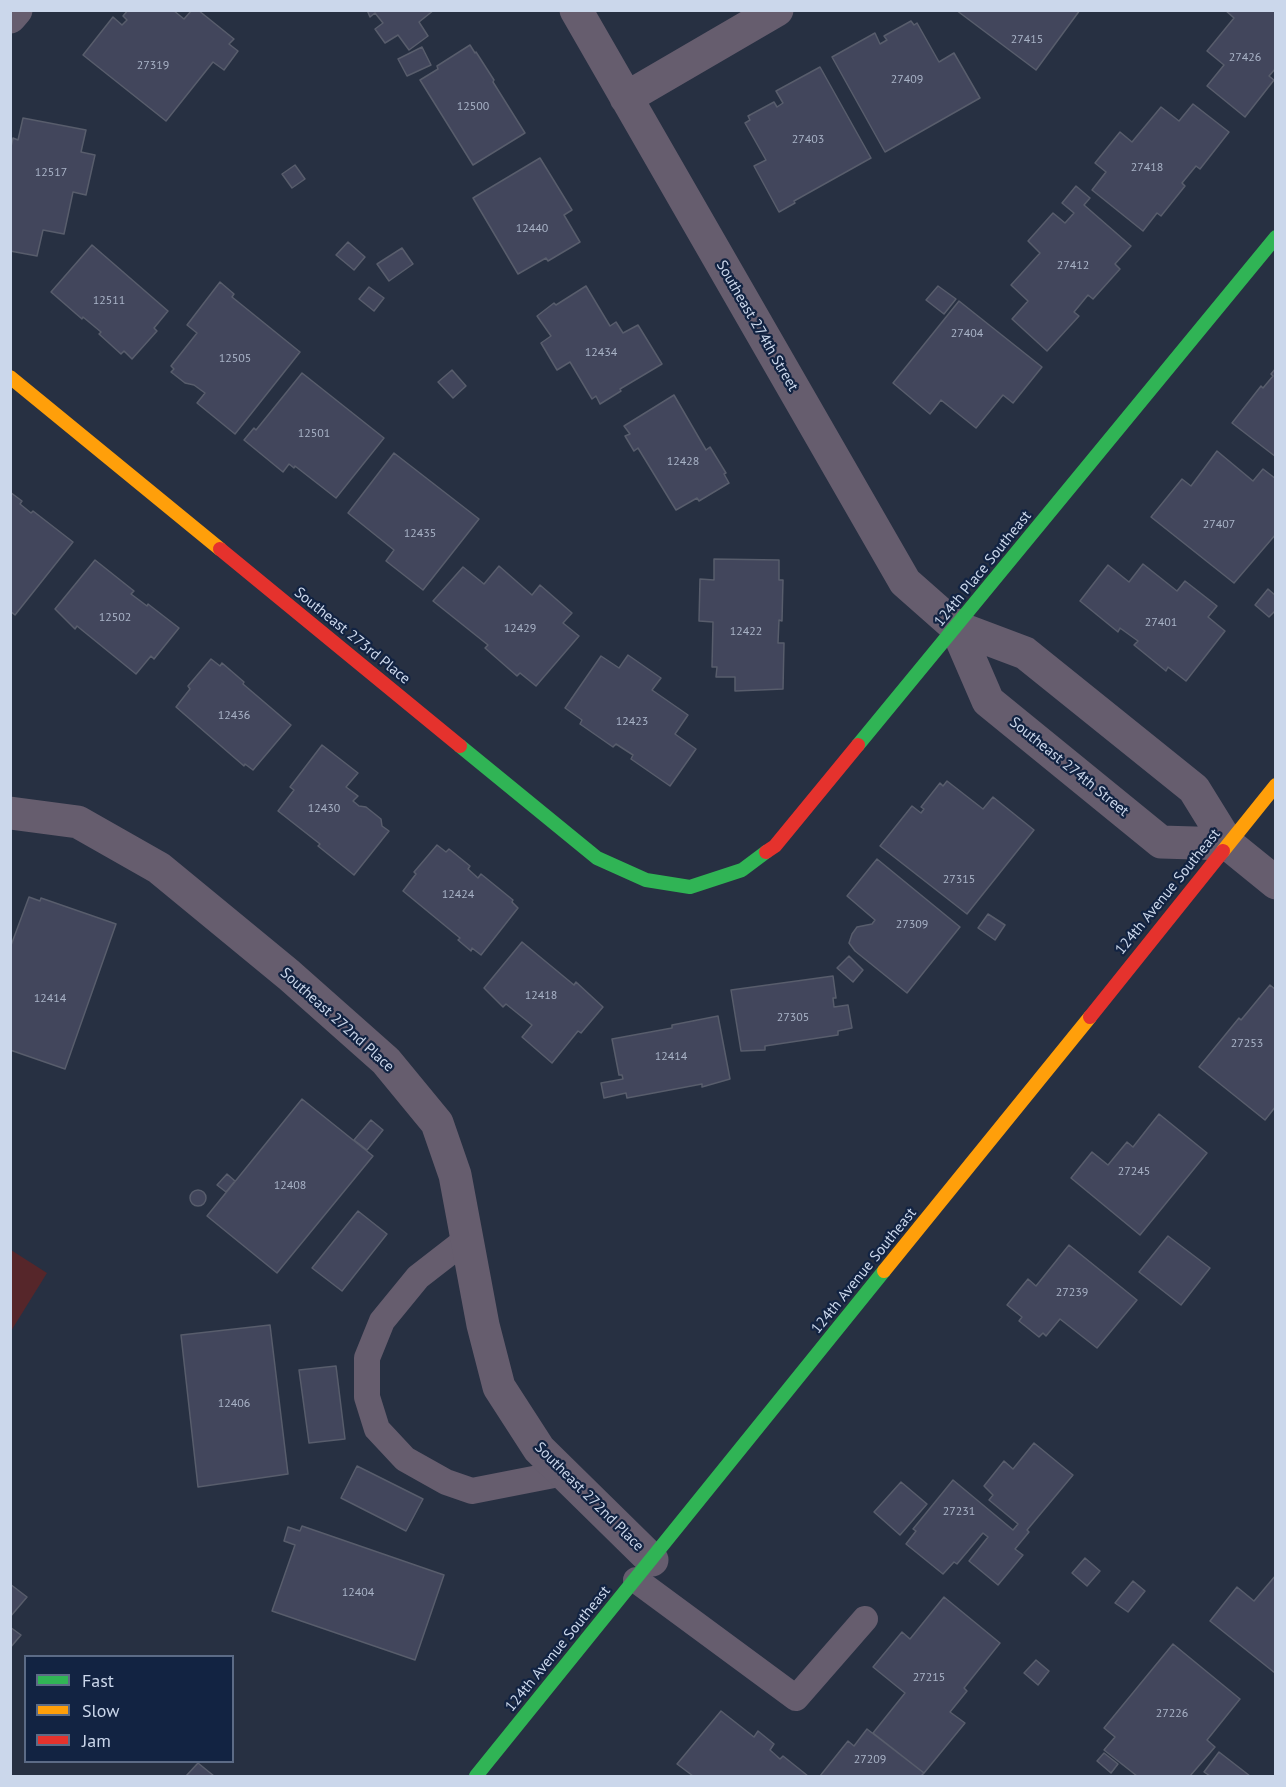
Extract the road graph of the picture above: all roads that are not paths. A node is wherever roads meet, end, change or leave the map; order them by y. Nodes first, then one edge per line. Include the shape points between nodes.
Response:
1 (16, 10) edge
2 (576, 10) edge
3 (777, 10) edge
4 (10, 17) edge
5 (626, 98) junction
6 (1275, 237) edge
7 (10, 377) edge
8 (956, 627) junction
9 (1275, 785) edge
10 (10, 813) edge
11 (1228, 844) junction
12 (1275, 883) edge
13 (690, 887) joint
14 (466, 1239) junction
15 (564, 1473) junction
16 (644, 1570) junction
17 (865, 1619) dead end
18 (476, 1776) edge

1 - 4 street
2 - 5 street, Southeast 274th Street
3 - 5 street
5 - 8 street, Southeast 274th Street via 905,582
6 - 8 street, 124th Place Southeast
7 - 13 street, Southeast 273rd Place via 597,858 646,880
8 - 11 street, Southeast 274th Street via 1025,653 1194,789
8 - 11 street, Southeast 274th Street via 988,701 1161,842
8 - 13 street, 124th Place Southeast via 775,846 742,870
9 - 11 street, 124th Avenue Southeast
10 - 14 street, Southeast 272nd Place via 78,822 159,868 386,1061 437,1123 455,1175
11 - 12 street, Southeast 274th Street
11 - 16 street, 124th Avenue Southeast
14 - 15 street, Southeast 272nd Place via 499,1387 539,1449
14 - 15 lane via 418,1277 382,1321 367,1358 367,1397 377,1430 405,1459 446,1482 472,1491
15 - 16 street, Southeast 272nd Place
16 - 17 lane via 796,1698
16 - 18 street, 124th Avenue Southeast

